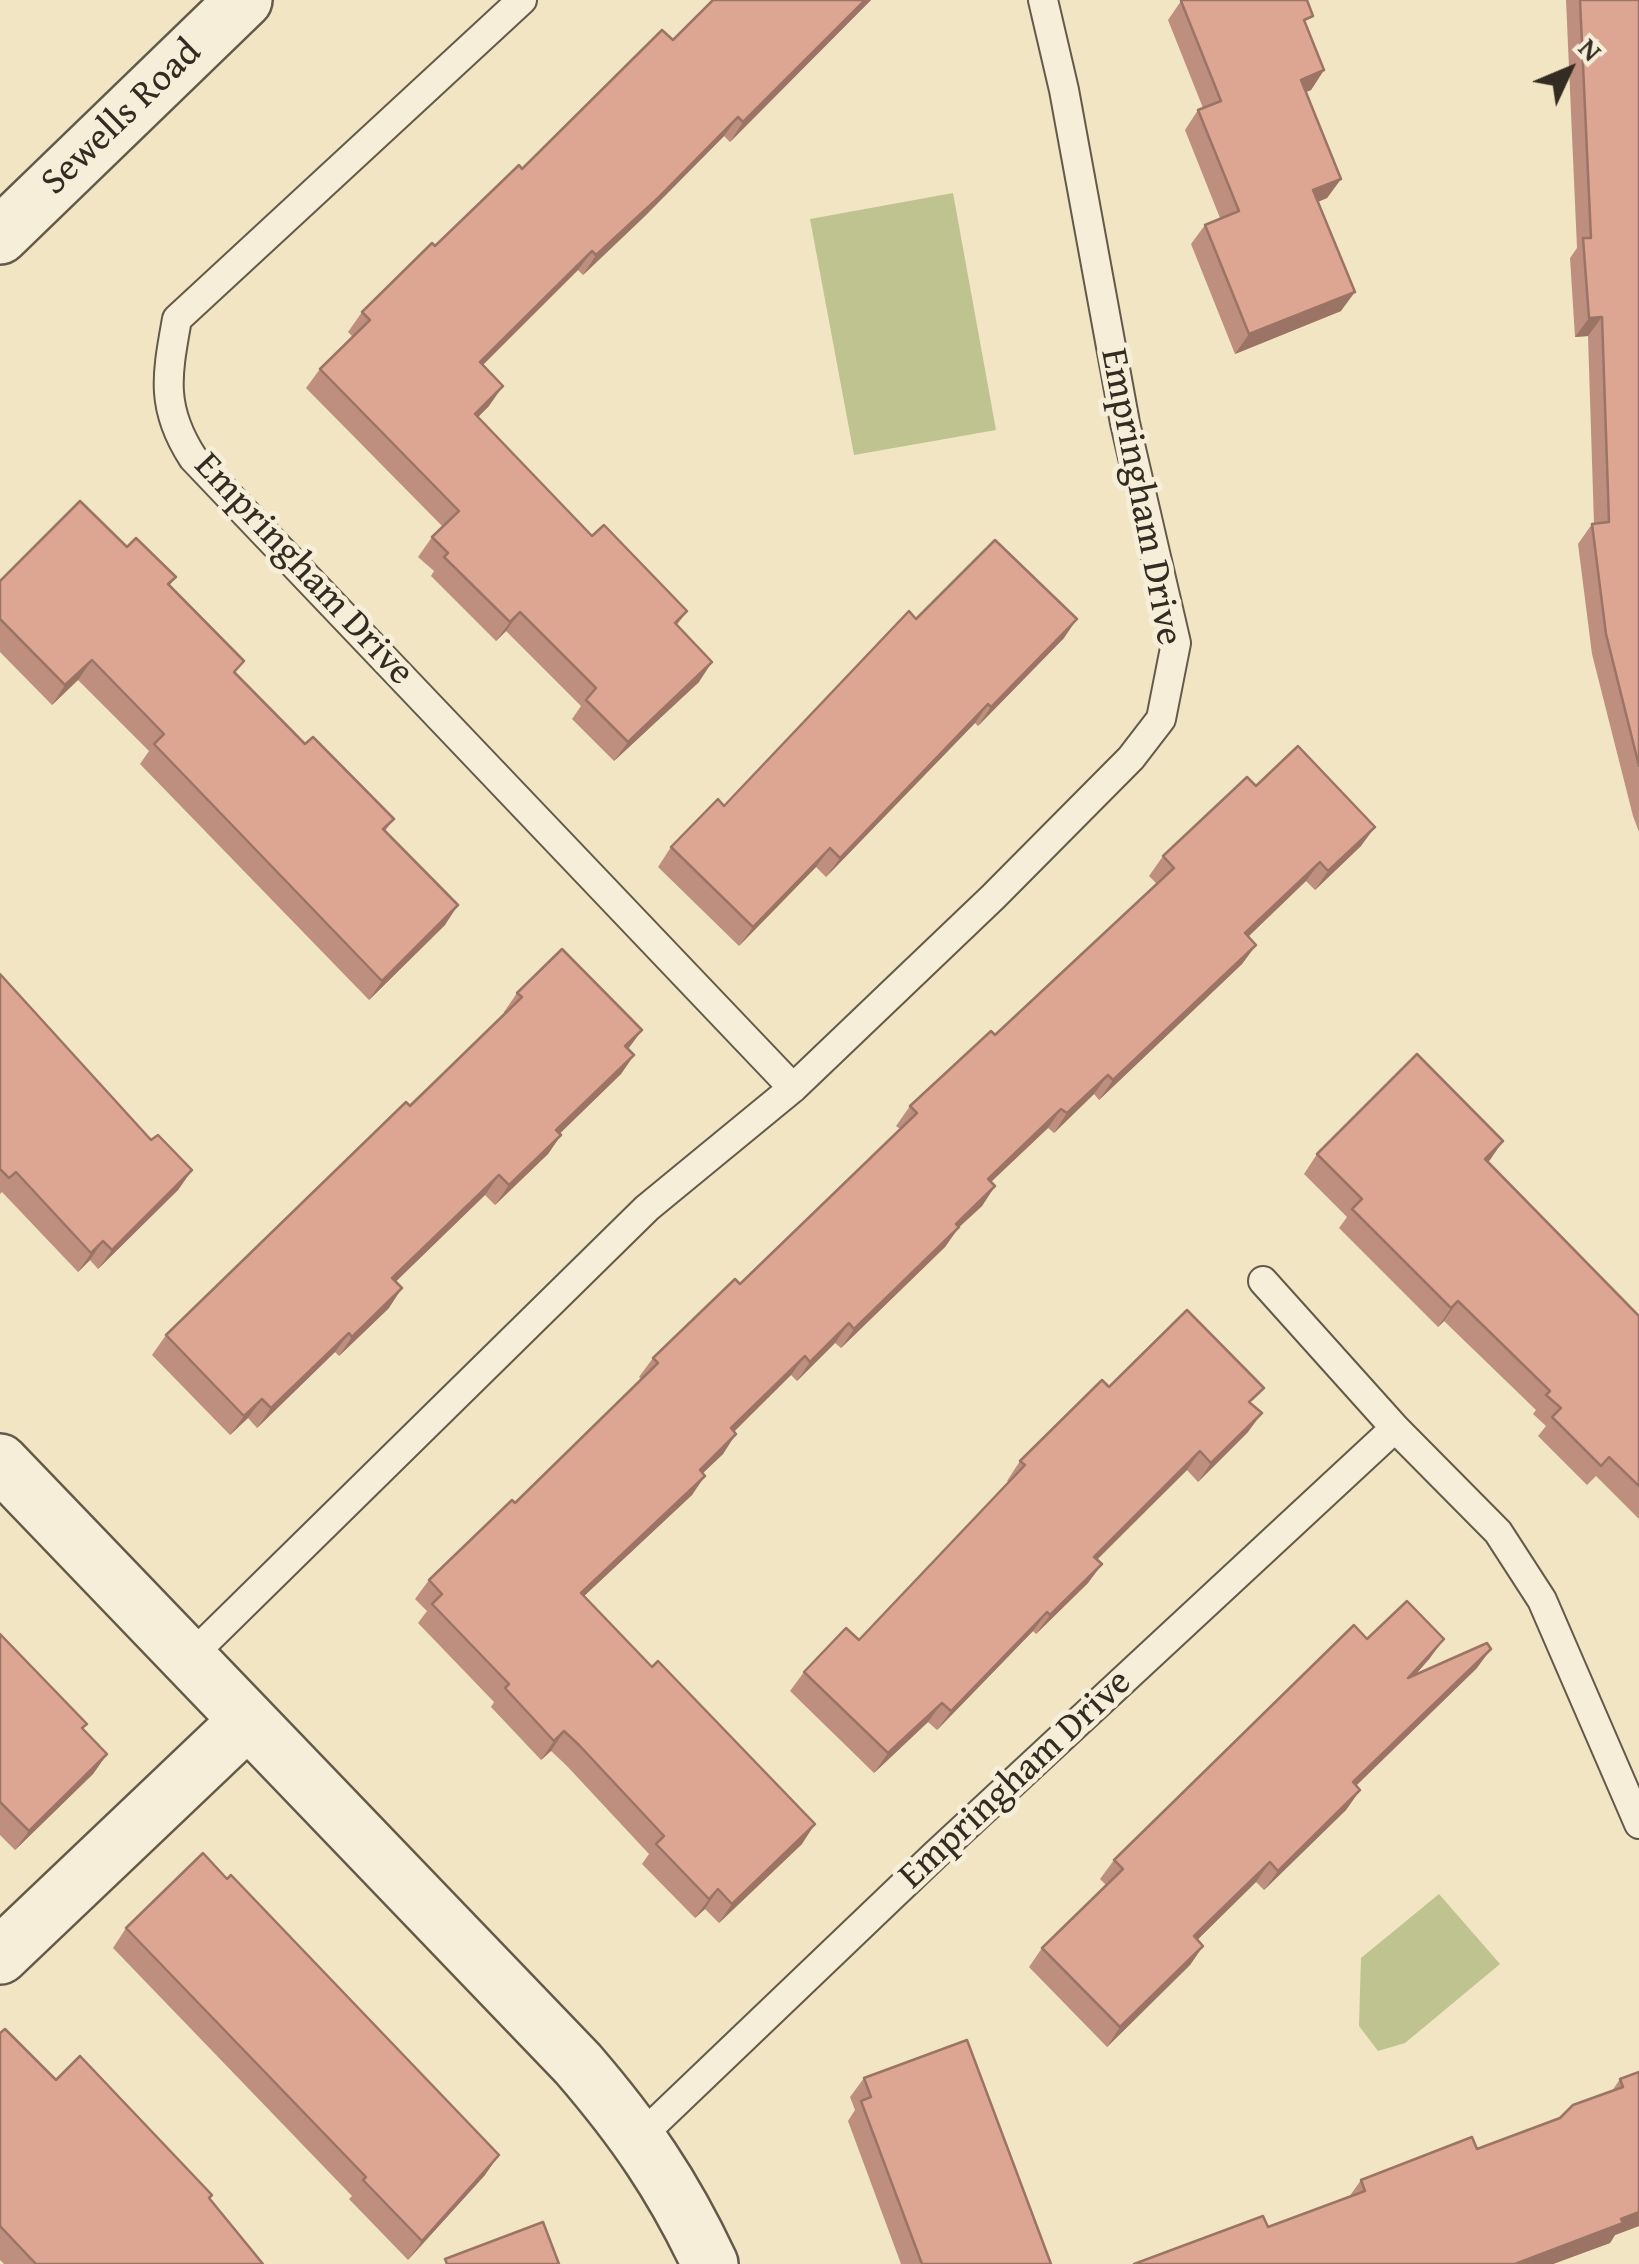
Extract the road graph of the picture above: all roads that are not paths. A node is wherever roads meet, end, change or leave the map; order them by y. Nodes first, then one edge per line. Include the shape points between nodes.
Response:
1 (244, 0) edge
2 (522, 0) edge
3 (1043, 0) edge
4 (0, 236) edge
5 (793, 1088) junction
6 (1264, 1281) dead end
7 (1396, 1428) junction
8 (0, 1462) edge
9 (188, 1658) junction
10 (246, 1721) junction
11 (1639, 1824) edge
12 (0, 1956) edge
13 (640, 2137) junction
14 (710, 2264) edge

1 - 4 street, Sewells Road
2 - 5 lane, Empringham Drive via 177,319 167,367 170,408 193,458
3 - 5 lane, Empringham Drive via 1125,424 1176,644 1161,719 1016,875
5 - 9 lane, Empringham Drive via 647,1208
6 - 7 lane
7 - 11 lane via 1498,1532 1542,1600
7 - 13 lane, Empringham Drive
8 - 9 street
9 - 10 street
10 - 12 street
10 - 13 street via 578,2064
13 - 14 street via 680,2199

